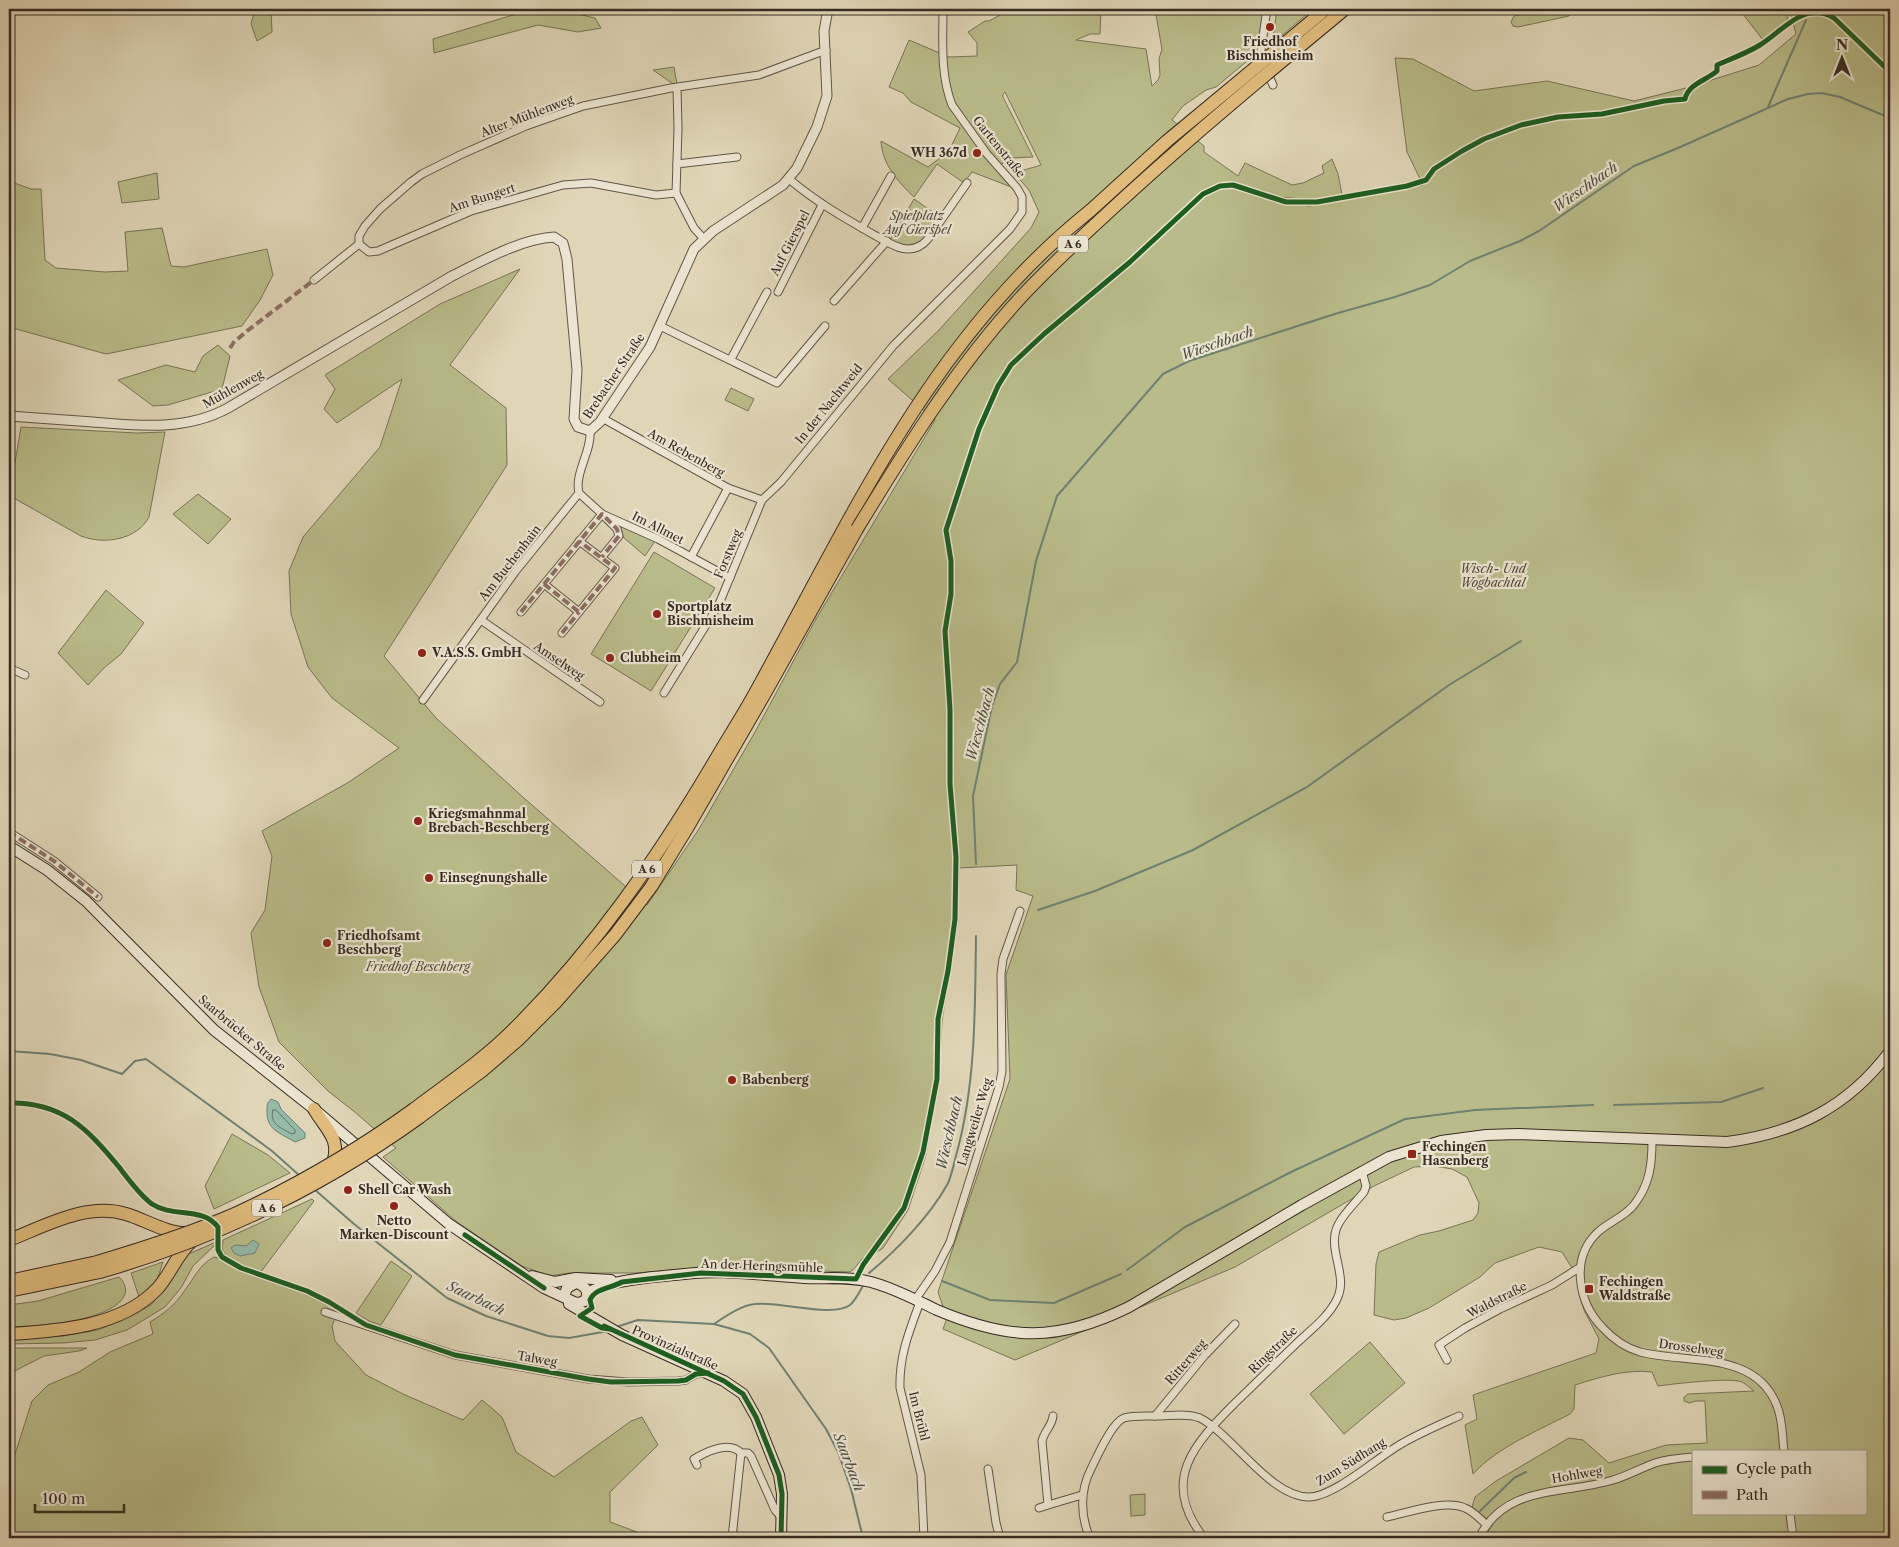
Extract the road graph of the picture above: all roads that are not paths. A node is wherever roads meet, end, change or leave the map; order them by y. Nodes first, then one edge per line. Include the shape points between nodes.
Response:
1 (828, 9) edge
2 (943, 9) edge
3 (1267, 9) edge
4 (1326, 9) edge
5 (1345, 9) edge
6 (826, 50) junction
7 (1273, 85) dead end
8 (677, 88) junction
9 (737, 157) dead end
10 (677, 164) junction
11 (891, 176) dead end
12 (789, 179) junction
13 (967, 183) dead end
14 (676, 193) junction
15 (822, 205) junction
16 (862, 228) junction
17 (703, 238) junction
18 (887, 241) junction
19 (359, 244) junction
20 (314, 280) dead end
21 (767, 292) dead end
22 (778, 292) dead end
23 (416, 296) joint
24 (834, 301) dead end
25 (915, 324) joint
26 (660, 326) junction
27 (825, 326) dead end
28 (731, 359) junction
29 (9, 416) edge
30 (602, 418) junction
31 (590, 431) junction
32 (728, 488) junction
33 (579, 493) junction
34 (762, 500) junction
35 (602, 514) junction
36 (579, 541) junction
37 (602, 557) junction
38 (691, 558) junction
39 (730, 578) junction
40 (821, 582) junction
41 (544, 584) junction
42 (521, 612) dead end
43 (579, 612) junction
44 (481, 620) junction
45 (562, 633) dead end
46 (9, 668) edge
47 (25, 674) dead end
48 (664, 693) dead end
49 (423, 700) dead end
50 (600, 702) dead end
51 (9, 832) edge
52 (9, 846) edge
53 (86, 901) junction
54 (1020, 910) dead end
55 (1890, 1051) edge
56 (314, 1109) junction
57 (1652, 1141) junction
58 (364, 1151) junction
59 (329, 1170) junction
60 (1362, 1171) junction
61 (142, 1219) junction
62 (204, 1231) junction
63 (9, 1240) edge
64 (99, 1267) junction
65 (1580, 1268) junction
66 (519, 1271) junction
67 (531, 1276) junction
68 (165, 1278) junction
69 (636, 1279) junction
70 (611, 1280) junction
71 (9, 1281) edge
72 (9, 1291) edge
73 (566, 1292) junction
74 (585, 1294) junction
75 (917, 1301) junction
76 (325, 1312) dead end
77 (599, 1323) junction
78 (1235, 1324) dead end
79 (9, 1334) edge
80 (1447, 1360) dead end
81 (708, 1373) junction
82 (1053, 1416) dead end
83 (1155, 1416) junction
84 (1459, 1416) dead end
85 (1212, 1427) junction
86 (1784, 1450) edge
87 (741, 1453) junction
88 (1692, 1457) edge
89 (697, 1465) dead end
90 (988, 1469) dead end
91 (1082, 1495) junction
92 (1048, 1505) junction
93 (1039, 1508) dead end
94 (1790, 1514) edge
95 (1387, 1517) dead end
96 (782, 1518) junction
97 (1487, 1525) junction
98 (732, 1538) edge
99 (781, 1538) edge
100 (924, 1538) edge
101 (1000, 1538) edge
102 (1090, 1538) edge
103 (1204, 1538) edge
104 (1479, 1538) edge
105 (1793, 1538) edge

1 - 6 street, Brebacher Straße
2 - 25 street, Gartenstraße via 941,65 952,105 987,154 1017,188 1023,206 1010,229
3 - 7 street via 1261,57
4 - 40 highway, A 6, bridge via 1167,141 1057,237 1011,283 928,387 894,440
5 - 40 highway, A 6, bridge via 1176,150 1067,249 1022,296 978,347 923,422
6 - 8 street, Alter Mühlenweg via 759,75
6 - 12 street, Brebacher Straße via 827,96 817,127
8 - 10 street
8 - 19 street, Alter Mühlenweg via 570,110 460,155 422,174 398,193 365,226 359,236
9 - 10 street
10 - 14 street
11 - 16 street
12 - 15 street, Auf Gierspel
12 - 17 street, Brebacher Straße
13 - 18 street, Auf Gierspel via 926,242 908,249
14 - 17 street via 694,228
14 - 19 street, Am Bungert via 656,195 591,183 563,185 471,211 378,251 369,252
15 - 16 street, Auf Gierspel
15 - 22 street, Auf Gierspel
16 - 18 street, Auf Gierspel
17 - 26 street, Brebacher Straße via 694,249
18 - 24 street
19 - 20 street
21 - 28 street
23 - 29 street, Mühlenweg via 228,408 200,420 142,426
23 - 31 street, Brebacher Straße via 524,243 550,238 560,240 566,252 577,362 574,418 578,427
25 - 34 street, In der Nachtweid via 874,367 781,482
26 - 28 street
26 - 30 street, Brebacher Straße via 650,347
27 - 28 street via 777,383
30 - 31 street, Brebacher Straße
30 - 32 street, Am Rebenberg
31 - 33 street via 591,439 578,482
32 - 34 street, Am Rebenberg
32 - 38 street
33 - 35 street, Im Allmet
33 - 44 street, Am Buchenhain
34 - 39 street, Forstweg
35 - 36 street
35 - 37 street via 619,536
35 - 38 street, Im Allmet
36 - 37 street
36 - 41 street
37 - 43 street via 615,568
38 - 39 street, Im Allmet
39 - 48 street, Forstweg via 714,612
40 - 64 highway, A 6, bridge via 681,818 640,880 546,996 510,1033 417,1113 321,1170 236,1213
41 - 42 street
41 - 43 street
43 - 45 street
44 - 49 street, Am Buchenhain
44 - 50 street, Amselweg
46 - 47 street
51 - 53 street via 54,861 95,895
52 - 53 main road, Saarbrücker Straße
53 - 56 main road, Saarbrücker Straße via 197,1014
54 - 75 street, Langweiler Weg via 1001,974 1002,1063 999,1087 950,1242
55 - 57 main road, An der Heringsmühle via 1854,1092 1812,1119 1785,1130 1754,1139 1727,1142
56 - 58 main road, Saarbrücker Straße
56 - 59 highway via 336,1141 336,1155
57 - 60 main road, An der Heringsmühle via 1486,1135 1424,1145
57 - 65 street via 1651,1170 1642,1193 1635,1204 1592,1239 1582,1254
58 - 59 highway, A 6
58 - 66 main road via 442,1219
59 - 62 highway, A 6, bridge
60 - 75 main road, An der Heringsmühle via 1129,1307 1079,1327 1043,1334 1010,1332 974,1323
60 - 85 street, Ringstraße via 1366,1186 1364,1192 1338,1224 1335,1234 1341,1280 1338,1298 1321,1320
61 - 62 highway, A 6 via 180,1234
61 - 63 highway, A 6 via 118,1212 94,1211 71,1216
61 - 68 highway, A 6 via 159,1232 166,1243 169,1254
62 - 68 highway via 191,1241
64 - 71 highway, A 6
64 - 72 highway, A 6
65 - 80 street, Waldstraße via 1465,1328 1439,1346
65 - 86 street, Drosselweg via 1592,1315 1608,1334 1623,1344 1662,1356 1724,1363 1739,1368 1763,1385 1777,1405
66 - 67 main road
66 - 73 main road via 544,1288
67 - 70 main road, An der Heringsmühle via 554,1282 576,1278
67 - 73 main road
68 - 79 highway via 150,1296 122,1313 75,1326
69 - 70 main road, An der Heringsmühle
69 - 74 main road, An der Heringsmühle via 605,1284
69 - 75 main road, An der Heringsmühle via 701,1272 845,1278 872,1282
70 - 74 main road, An der Heringsmühle
73 - 74 main road via 576,1283
73 - 74 main road via 578,1303
73 - 77 main road via 570,1306
74 - 77 main road
75 - 100 street, Im Brühl via 903,1350 900,1388 922,1475
76 - 81 street, Talweg via 455,1355 588,1379 678,1381
77 - 81 main road, Provinzialstraße
78 - 83 street, Ritterweg
81 - 96 main road, Provinzialstraße via 738,1390 752,1408 779,1475
82 - 92 street via 1052,1425 1044,1432 1042,1440
83 - 85 street, Zum Südhang via 1199,1418
83 - 91 street, Zum Südhang via 1123,1418 1118,1423 1089,1473
84 - 85 street, Zum Südhang via 1399,1444 1334,1488 1311,1497 1294,1493 1273,1482
85 - 103 street, Ringstraße via 1193,1450 1184,1477 1185,1508
87 - 89 street via 736,1448 719,1448 694,1459
87 - 96 street via 751,1456 775,1510
87 - 98 street
88 - 97 street, Hohlweg via 1657,1462 1614,1480 1536,1494 1514,1502
90 - 101 street
91 - 92 street
91 - 102 street
92 - 93 street
94 - 105 street
95 - 97 street via 1454,1505 1465,1508
96 - 99 main road, Provinzialstraße
97 - 104 street, Hohlweg

